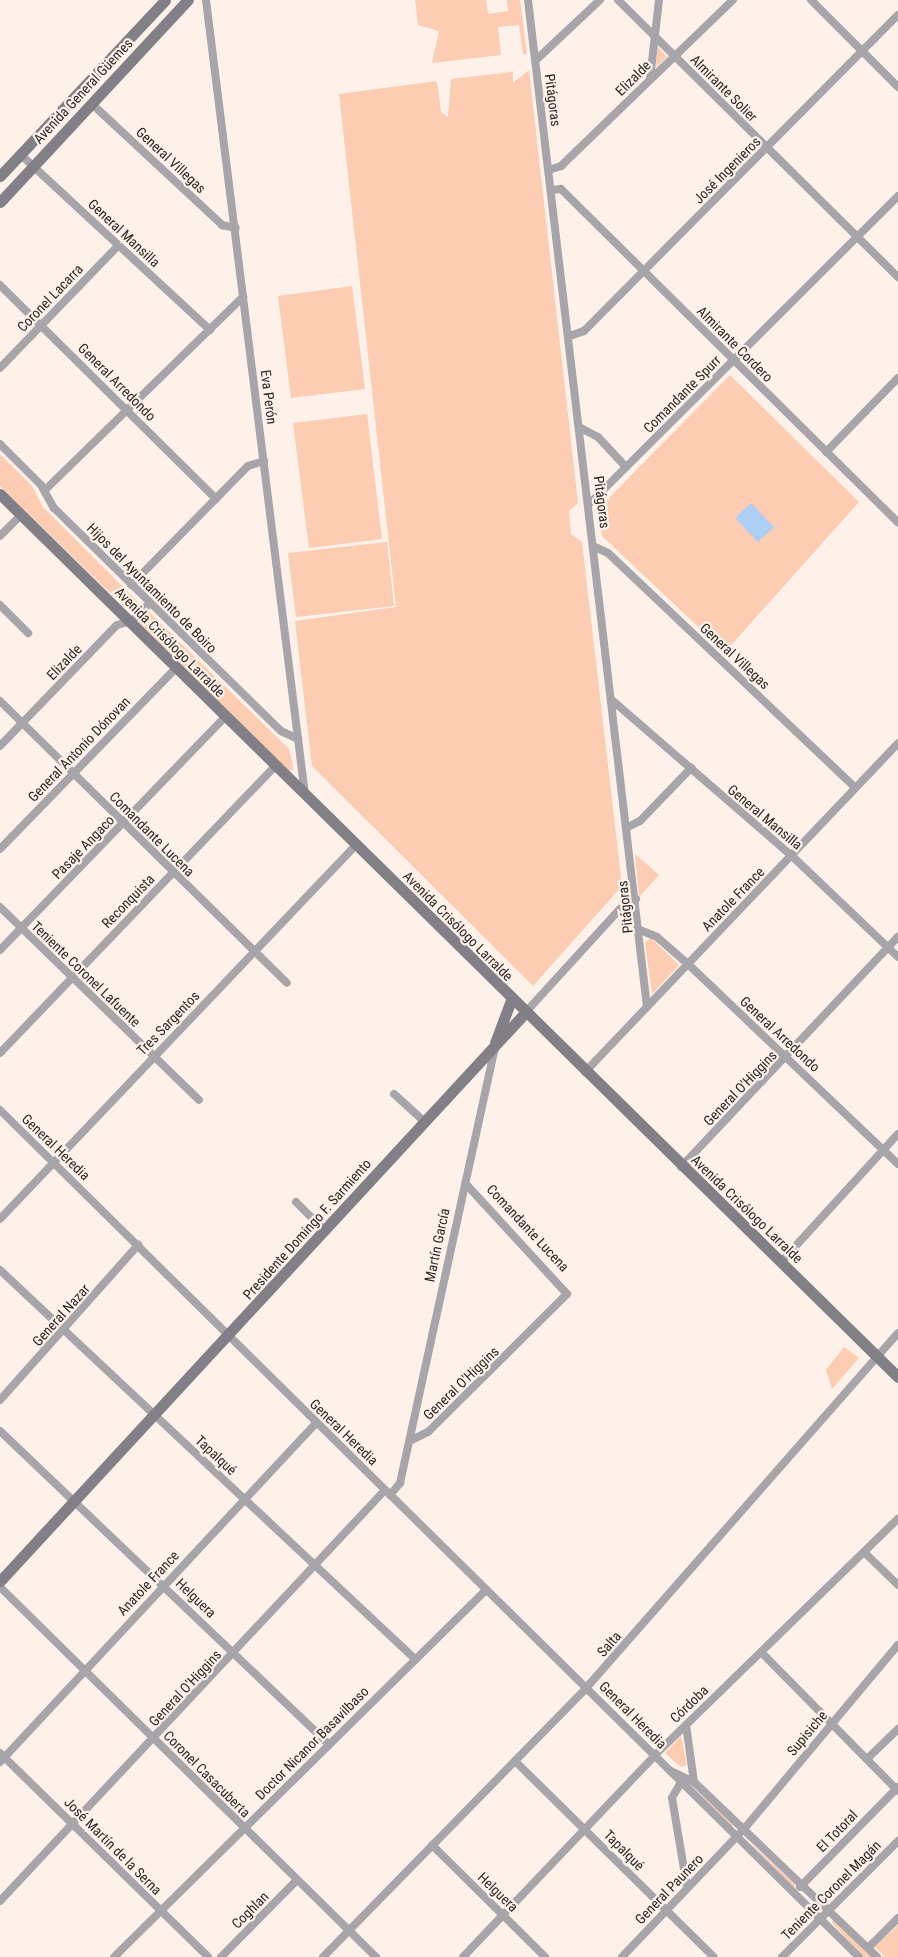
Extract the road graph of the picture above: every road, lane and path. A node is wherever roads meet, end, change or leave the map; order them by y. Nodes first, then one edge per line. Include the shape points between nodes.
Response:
1 (165, 0) edge
2 (188, 0) edge
3 (206, 0) edge
4 (528, 0) edge
5 (600, 0) edge
6 (618, 0) edge
7 (659, 0) edge
8 (734, 0) edge
9 (811, 0) edge
10 (898, 15) edge
11 (655, 36) junction
12 (862, 51) junction
13 (674, 57) junction
14 (536, 60) junction
15 (650, 78) junction
16 (898, 87) edge
17 (92, 104) junction
18 (766, 148) junction
19 (20, 154) junction
20 (33, 166) junction
21 (549, 170) junction
22 (0, 176) edge
23 (552, 190) junction
24 (898, 196) edge
25 (0, 202) edge
26 (236, 228) junction
27 (857, 237) junction
28 (118, 246) junction
29 (645, 271) junction
30 (898, 278) edge
31 (0, 285) edge
32 (243, 297) junction
33 (43, 325) junction
34 (210, 330) junction
35 (570, 336) junction
36 (734, 360) junction
37 (0, 368) edge
38 (898, 378) edge
39 (128, 410) junction
40 (580, 428) junction
41 (0, 444) edge
42 (826, 452) junction
43 (264, 461) junction
44 (626, 467) junction
45 (45, 490) junction
46 (0, 494) edge
47 (216, 499) junction
48 (589, 504) junction
49 (21, 514) junction
50 (898, 523) edge
51 (0, 536) edge
52 (595, 547) junction
53 (131, 585) junction
54 (150, 603) junction
55 (0, 605) edge
56 (128, 621) junction
57 (28, 633) dead end
58 (176, 668) junction
59 (613, 700) junction
60 (0, 702) edge
61 (224, 717) junction
62 (22, 723) junction
63 (298, 739) junction
64 (898, 742) edge
65 (0, 746) edge
66 (274, 767) junction
67 (691, 768) junction
68 (72, 773) junction
69 (855, 787) junction
70 (305, 797) junction
71 (123, 823) junction
72 (628, 827) junction
73 (355, 846) junction
74 (0, 849) edge
75 (792, 856) junction
76 (173, 873) junction
77 (636, 899) junction
78 (0, 907) edge
79 (22, 928) junction
80 (640, 930) junction
81 (898, 937) edge
82 (888, 948) junction
83 (0, 950) edge
84 (254, 952) junction
85 (898, 957) edge
86 (688, 964) junction
87 (72, 978) junction
88 (287, 983) dead end
89 (511, 1000) junction
90 (647, 1007) junction
91 (526, 1011) junction
92 (495, 1045) junction
93 (0, 1053) edge
94 (154, 1057) junction
95 (786, 1057) junction
96 (585, 1072) junction
97 (394, 1094) dead end
98 (199, 1100) dead end
99 (0, 1110) edge
100 (425, 1122) junction
101 (898, 1134) edge
102 (884, 1149) junction
103 (53, 1162) junction
104 (898, 1164) edge
105 (681, 1167) junction
106 (466, 1184) junction
107 (296, 1202) dead end
108 (0, 1218) edge
109 (326, 1231) junction
110 (138, 1245) junction
111 (781, 1262) junction
112 (0, 1270) edge
113 (567, 1294) joint
114 (66, 1330) junction
115 (898, 1333) edge
116 (230, 1336) junction
117 (876, 1356) junction
118 (898, 1376) edge
119 (0, 1400) edge
120 (156, 1416) junction
121 (316, 1423) junction
122 (0, 1431) edge
123 (410, 1441) junction
124 (388, 1492) junction
125 (245, 1498) junction
126 (75, 1500) junction
127 (898, 1519) edge
128 (864, 1552) junction
129 (316, 1564) junction
130 (0, 1581) edge
131 (164, 1585) junction
132 (898, 1585) edge
133 (0, 1587) edge
134 (486, 1590) junction
135 (898, 1645) edge
136 (761, 1652) junction
137 (235, 1653) junction
138 (415, 1659) junction
139 (84, 1669) junction
140 (587, 1687) junction
141 (831, 1723) junction
142 (686, 1725) junction
143 (898, 1729) edge
144 (154, 1739) junction
145 (328, 1744) junction
146 (656, 1754) junction
147 (1, 1757) edge
148 (867, 1759) junction
149 (515, 1761) junction
150 (671, 1771) junction
151 (694, 1782) junction
152 (680, 1784) junction
153 (897, 1789) edge
154 (74, 1824) junction
155 (244, 1828) junction
156 (585, 1829) junction
157 (744, 1829) junction
158 (735, 1838) junction
159 (898, 1841) edge
160 (432, 1845) junction
161 (297, 1880) junction
162 (802, 1885) junction
163 (687, 1887) junction
164 (794, 1894) junction
165 (0, 1901) edge
166 (666, 1909) junction
167 (828, 1909) junction
168 (160, 1911) junction
169 (503, 1914) junction
170 (819, 1918) junction
171 (898, 1918) edge
172 (349, 1930) junction
173 (868, 1948) junction
174 (114, 1957) edge
175 (208, 1957) edge
176 (221, 1957) edge
177 (322, 1957) edge
178 (376, 1957) edge
179 (463, 1957) edge
180 (545, 1957) edge
181 (622, 1957) edge
182 (714, 1957) edge
183 (782, 1957) edge
184 (859, 1957) edge
185 (877, 1957) edge

1 - 19 main road, Avenida General Güemes
2 - 17 main road, Avenida General Güemes
3 - 26 street, Eva Perón
4 - 14 street, Pitágoras
5 - 14 street
6 - 11 street, Almirante Solier
7 - 11 street
8 - 13 street, Elizalde
9 - 12 street
10 - 12 street, José Ingenieros
11 - 13 street, Almirante Solier
11 - 15 street
12 - 16 street
12 - 18 street, José Ingenieros
13 - 15 street, Elizalde
13 - 18 street, Almirante Solier
14 - 21 street, Pitágoras
15 - 21 street, Elizalde via 561,166
17 - 20 main road, Avenida General Güemes
17 - 26 street, General Villegas via 222,225
18 - 27 street, Almirante Solier
18 - 29 street, José Ingenieros
19 - 20 street, General Mansilla
19 - 22 main road, Avenida General Güemes
20 - 25 main road, Avenida General Güemes
20 - 28 street, General Mansilla
21 - 23 street, Pitágoras
23 - 29 street, Almirante Cordero via 561,189
23 - 35 street, Pitágoras
24 - 27 street, Comandante Spurr
26 - 32 street, Eva Perón
27 - 30 street, Almirante Solier
27 - 36 street, Comandante Spurr
28 - 33 street, Coronel Lacarra
28 - 34 street, General Mansilla
29 - 35 street, José Ingenieros via 584,331
29 - 36 street, Almirante Cordero
31 - 33 street, General Arredondo
32 - 34 street
32 - 43 street, Eva Perón
33 - 37 street, Coronel Lacarra
33 - 39 street, General Arredondo
34 - 39 street
35 - 40 street, Pitágoras
36 - 42 street, Almirante Cordero
36 - 44 street, Comandante Spurr
38 - 42 street
39 - 45 street
39 - 47 street, General Arredondo
40 - 44 street via 598,437
40 - 48 street, Pitágoras
41 - 45 street, Hijos del Ayuntamiento de Boiro
42 - 50 street, Almirante Cordero
43 - 47 street via 248,466
43 - 63 street, Eva Perón
44 - 48 street, Comandante Spurr
45 - 53 street, Hijos del Ayuntamiento de Boiro via 54,508
46 - 49 main road, Avenida Crisólogo Larralde
47 - 53 street
48 - 52 street, Pitágoras
49 - 51 street
49 - 56 main road, Avenida Crisólogo Larralde
52 - 59 street, Pitágoras
52 - 69 street, General Villegas via 608,554
53 - 54 street, Hijos del Ayuntamiento de Boiro
54 - 56 street, Elizalde
54 - 63 street, Hijos del Ayuntamiento de Boiro via 281,731
55 - 57 street
56 - 58 main road, Avenida Crisólogo Larralde
56 - 62 street, Elizalde via 117,625
58 - 61 main road, Avenida Crisólogo Larralde
58 - 68 street, General Antonio Dónovan
59 - 67 street, General Mansilla
59 - 72 street, Pitágoras
60 - 62 street, Comandante Lucena
61 - 66 main road, Avenida Crisólogo Larralde
61 - 71 street, Pasaje Angaco
62 - 65 street, Elizalde
62 - 68 street, Comandante Lucena
63 - 70 street, Eva Perón
64 - 69 street, Anatole France
66 - 70 main road, Avenida Crisólogo Larralde
66 - 76 street, Reconquista
67 - 72 street via 640,821
67 - 75 street, General Mansilla
68 - 71 street, Comandante Lucena
68 - 74 street, General Antonio Dónovan
69 - 75 street, Anatole France
70 - 73 main road, Avenida Crisólogo Larralde
71 - 76 street, Comandante Lucena
71 - 79 street, Pasaje Angaco
72 - 77 street, Pitágoras
73 - 84 street, Tres Sargentos
73 - 89 main road, Avenida Crisólogo Larralde
75 - 82 street, General Mansilla
75 - 86 street, Anatole France
76 - 84 street, Comandante Lucena
76 - 87 street, Reconquista
77 - 80 street, Pitágoras
77 - 91 street, Presidente Domingo F. Sarmiento via 620,909
78 - 79 street, Teniente Coronel Lafuente
79 - 83 street, Pasaje Angaco
79 - 87 street, Teniente Coronel Lafuente
80 - 86 street, General Arredondo via 657,937
80 - 90 street, Pitágoras
81 - 82 street, General O'Higgins
82 - 85 street, General Mansilla
82 - 95 street, General O'Higgins
84 - 88 street, Comandante Lucena
84 - 94 street, Tres Sargentos
86 - 90 street, Anatole France
86 - 95 street, General Arredondo
87 - 93 street, Reconquista
87 - 94 street, Teniente Coronel Lafuente
89 - 91 main road, Avenida Crisólogo Larralde
89 - 92 main road, Martín García
90 - 96 street, Anatole France
91 - 92 main road, Presidente Domingo F. Sarmiento
91 - 96 main road, Avenida Crisólogo Larralde
92 - 100 main road, Presidente Domingo F. Sarmiento
92 - 106 street, Martín García
94 - 98 street, Teniente Coronel Lafuente
94 - 103 street, Tres Sargentos
95 - 102 street, General Arredondo
95 - 105 street, General O'Higgins
96 - 105 main road, Avenida Crisólogo Larralde
97 - 100 street
99 - 103 street, General Heredia
100 - 109 main road, Presidente Domingo F. Sarmiento
101 - 102 street
102 - 104 street, General Arredondo
102 - 111 street
103 - 108 street, Tres Sargentos
103 - 110 street, General Heredia
105 - 111 main road, Avenida Crisólogo Larralde
106 - 113 street, Comandante Lucena
106 - 123 street, Martín García
107 - 109 street
109 - 116 main road, Presidente Domingo F. Sarmiento
110 - 114 street, General Nazar
110 - 116 street, General Heredia
111 - 117 main road, Avenida Crisólogo Larralde
112 - 114 street, Tapalqué
113 - 123 street, General O'Higgins via 428,1432
114 - 119 street, General Nazar
114 - 120 street, Tapalqué
115 - 117 street, Salta
116 - 120 main road, Presidente Domingo F. Sarmiento
116 - 121 street, General Heredia
117 - 118 main road, Avenida Crisólogo Larralde
117 - 140 street, Salta
120 - 125 street, Tapalqué
120 - 126 main road, Presidente Domingo F. Sarmiento
121 - 124 street, General Heredia
121 - 125 street, Anatole France
122 - 126 street, Helguera
123 - 124 street, Martín García via 400,1483
124 - 129 street, General O'Higgins
124 - 134 street, General Heredia
125 - 129 street, Tapalqué
125 - 131 street, Anatole France
126 - 130 main road, Presidente Domingo F. Sarmiento
126 - 131 street, Helguera
127 - 128 street, Córdoba
128 - 132 street
128 - 136 street, Córdoba
129 - 137 street, General O'Higgins
129 - 138 street, Tapalqué
131 - 137 street, Helguera
131 - 139 street, Anatole France
133 - 139 street, Coronel Casacuberta
134 - 138 street, Doctor Nicanor Basavilbaso
134 - 140 street, General Heredia
135 - 141 street, Supisiche
136 - 141 street
136 - 142 street, Córdoba
137 - 144 street, General O'Higgins
137 - 145 street, Helguera
138 - 145 street, Doctor Nicanor Basavilbaso
139 - 144 street, Coronel Casacuberta
139 - 147 street, Anatole France
140 - 146 street, General Heredia
140 - 149 street, Salta
141 - 148 street
141 - 157 street, Supisiche
142 - 146 street, Córdoba
142 - 151 street
143 - 148 street
144 - 154 street, General O'Higgins
144 - 155 street, Coronel Casacuberta
145 - 155 street, Doctor Nicanor Basavilbaso
146 - 150 street, General Heredia
146 - 156 street, Córdoba
147 - 154 street, José Martín de la Serna
148 - 153 street
149 - 156 street, Tapalqué
149 - 160 street, Salta
150 - 151 street, General Heredia
150 - 152 street, General Heredia
151 - 157 street, General Heredia
152 - 158 street, General Heredia
152 - 163 street via 672,1798
153 - 162 street, El Totoral
154 - 165 street, General O'Higgins
154 - 168 street, José Martín de la Serna
155 - 161 street, Coronel Casacuberta
155 - 168 street, Doctor Nicanor Basavilbaso
156 - 166 street, Tapalqué
156 - 169 street, Córdoba
157 - 158 street, Supisiche
157 - 162 street, General Heredia
158 - 163 street, General Paunero
158 - 164 street, General Heredia
159 - 167 street, Teniente Coronel Magán
160 - 169 street, Helguera
160 - 172 street, Salta
161 - 172 street, Coronel Casacuberta
161 - 176 street, Coghlan
162 - 164 street, El Totoral
162 - 167 street, General Heredia
163 - 166 street, General Paunero
164 - 170 street, General Heredia
166 - 181 street, General Paunero
166 - 182 street, Tapalqué
167 - 170 street, Teniente Coronel Magán
167 - 173 street, General Heredia
168 - 174 street, Doctor Nicanor Basavilbaso
168 - 175 street, José Martín de la Serna
169 - 179 street, Córdoba
169 - 180 street, Helguera
170 - 183 street, Teniente Coronel Magán
170 - 184 street, General Heredia
171 - 173 street
172 - 177 street, Salta
172 - 178 street, Coronel Casacuberta
173 - 185 street, General Heredia

